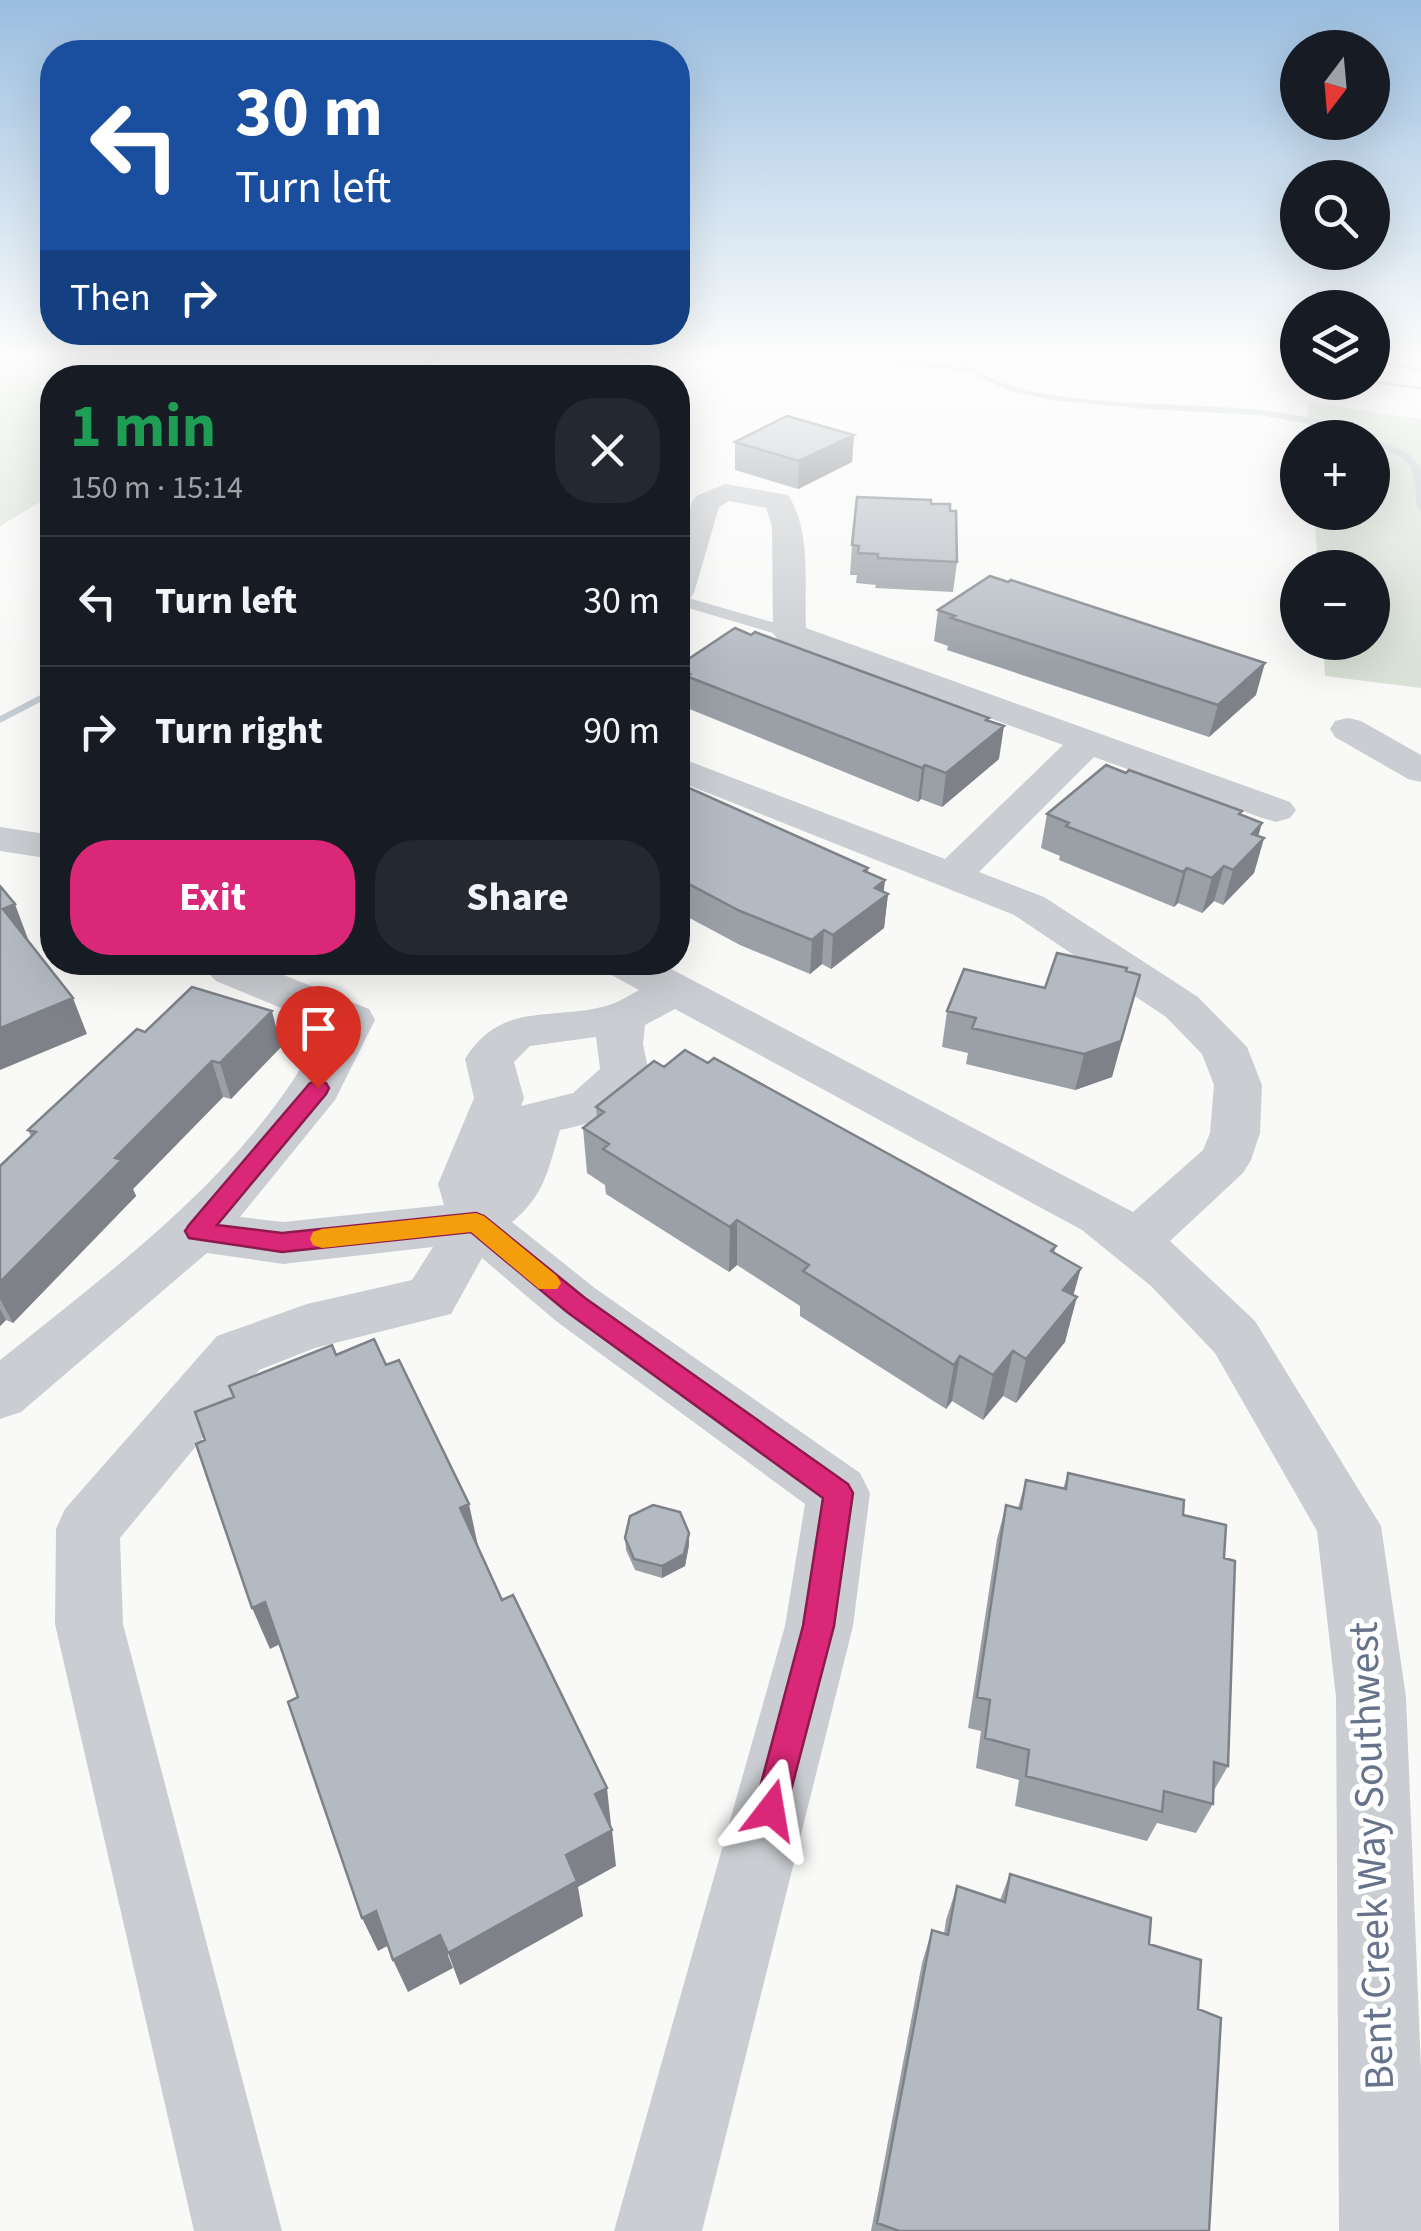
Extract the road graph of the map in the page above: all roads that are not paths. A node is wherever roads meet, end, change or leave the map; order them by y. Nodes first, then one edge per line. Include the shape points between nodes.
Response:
1 (690, 556) edge
2 (690, 601) edge
3 (790, 633) junction
4 (1348, 729) dead end
5 (1089, 741) junction
6 (1421, 771) edge
7 (690, 773) edge
8 (1276, 810) dead end
9 (0, 839) edge
10 (40, 844) edge
11 (954, 874) junction
12 (242, 975) edge
13 (623, 1007) edge
14 (511, 1109) junction
15 (476, 1222) junction
16 (198, 1231) junction
17 (1134, 1242) junction
18 (0, 1394) edge
19 (238, 2231) edge
20 (658, 2231) edge
21 (1383, 2231) edge

1 - 3 street via 706,502 725,492 778,501 787,526
2 - 3 lane
3 - 5 street
4 - 6 street
5 - 8 street
5 - 11 street
7 - 11 street
9 - 10 street
11 - 17 street via 1029,906 1112,957 1182,1007 1223,1047 1238,1084 1225,1160
12 - 16 street via 352,1020 318,1088
13 - 14 street
13 - 14 street via 625,1073 588,1107
13 - 17 street, Bent Creek Way Southwest via 1101,1216
14 - 15 street via 515,1191
15 - 16 street via 282,1243
15 - 19 street via 431,1298 307,1327 238,1353 88,1529 90,1624
15 - 20 street via 576,1305 838,1493 818,1626
16 - 18 street
17 - 21 street, Bent Creek Way Southwest via 1234,1337 1349,1526 1371,1697

